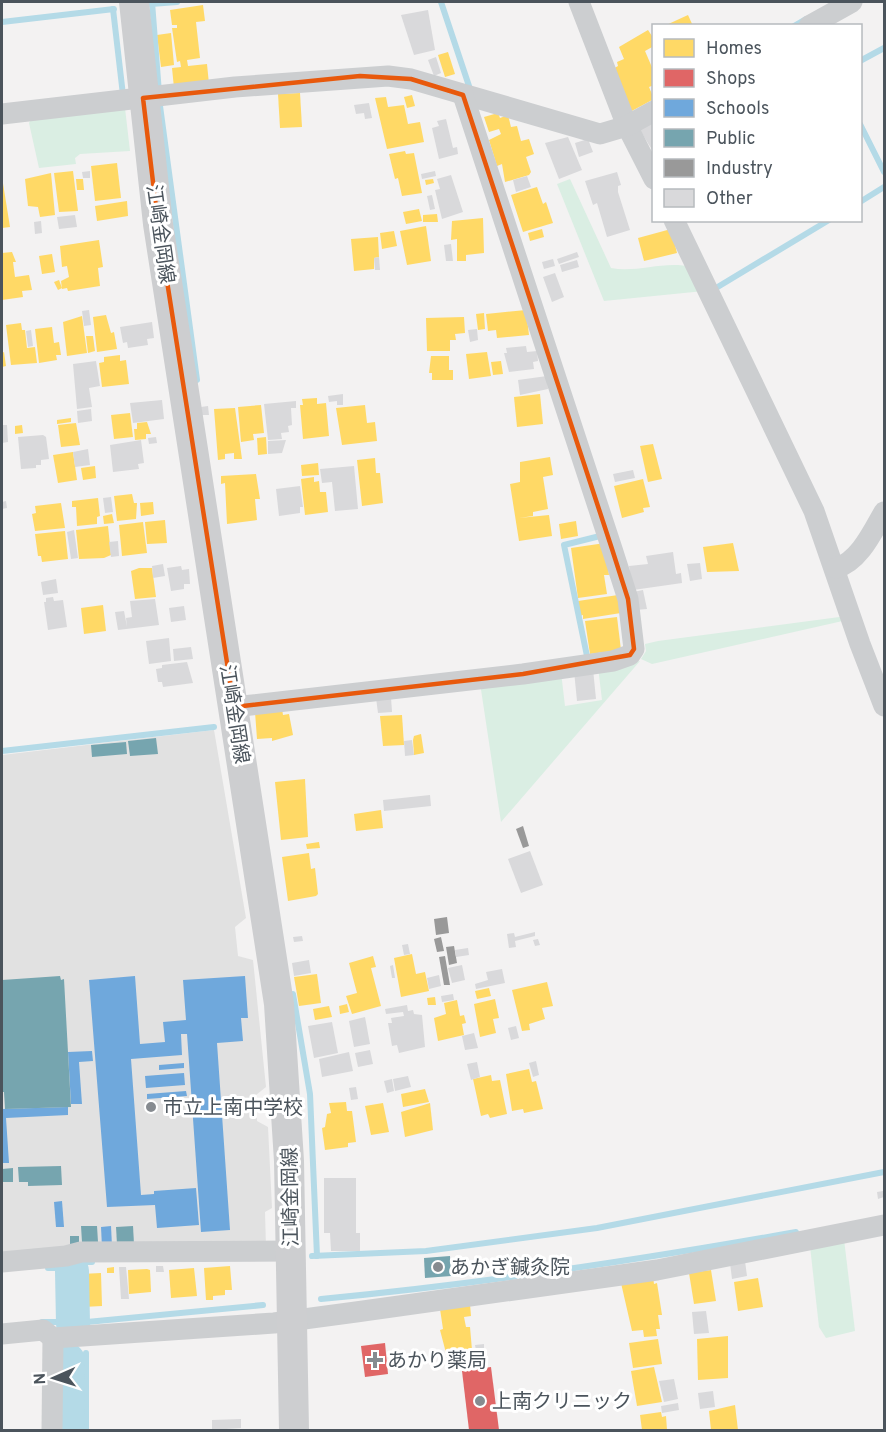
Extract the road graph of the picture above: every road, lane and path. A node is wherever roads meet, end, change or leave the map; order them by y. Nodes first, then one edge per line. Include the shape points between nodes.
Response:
1 (134, 2) edge
2 (579, 2) edge
3 (852, 2) edge
4 (813, 24) edge
5 (154, 97) junction
6 (470, 97) junction
7 (652, 112) edge
8 (2, 114) edge
9 (630, 124) junction
10 (652, 174) edge
11 (675, 222) edge
12 (885, 512) edge
13 (841, 566) junction
14 (241, 706) junction
15 (885, 706) edge
16 (885, 1225) edge
17 (291, 1251) junction
18 (2, 1262) edge
19 (292, 1320) junction
20 (2, 1334) edge
21 (53, 1338) junction
22 (52, 1431) edge
23 (294, 1431) edge

1 - 5 main road, 江崎金岡線
2 - 9 street
3 - 4 street
5 - 6 street via 369,76 411,79
5 - 8 street
5 - 14 main road, 江崎金岡線 via 158,224
6 - 9 street via 600,134
6 - 14 street via 628,599 634,649 630,655 613,661
7 - 9 street
9 - 10 street
11 - 13 street
12 - 13 street via 860,550
13 - 15 street via 860,644
14 - 17 main road, 江崎金岡線 via 279,1004 286,1082
16 - 19 street via 657,1270
17 - 18 street via 81,1252
17 - 19 main road, 江崎金岡線
19 - 21 street
19 - 23 main road, 江崎金岡線
20 - 21 street via 43,1330
21 - 22 street

